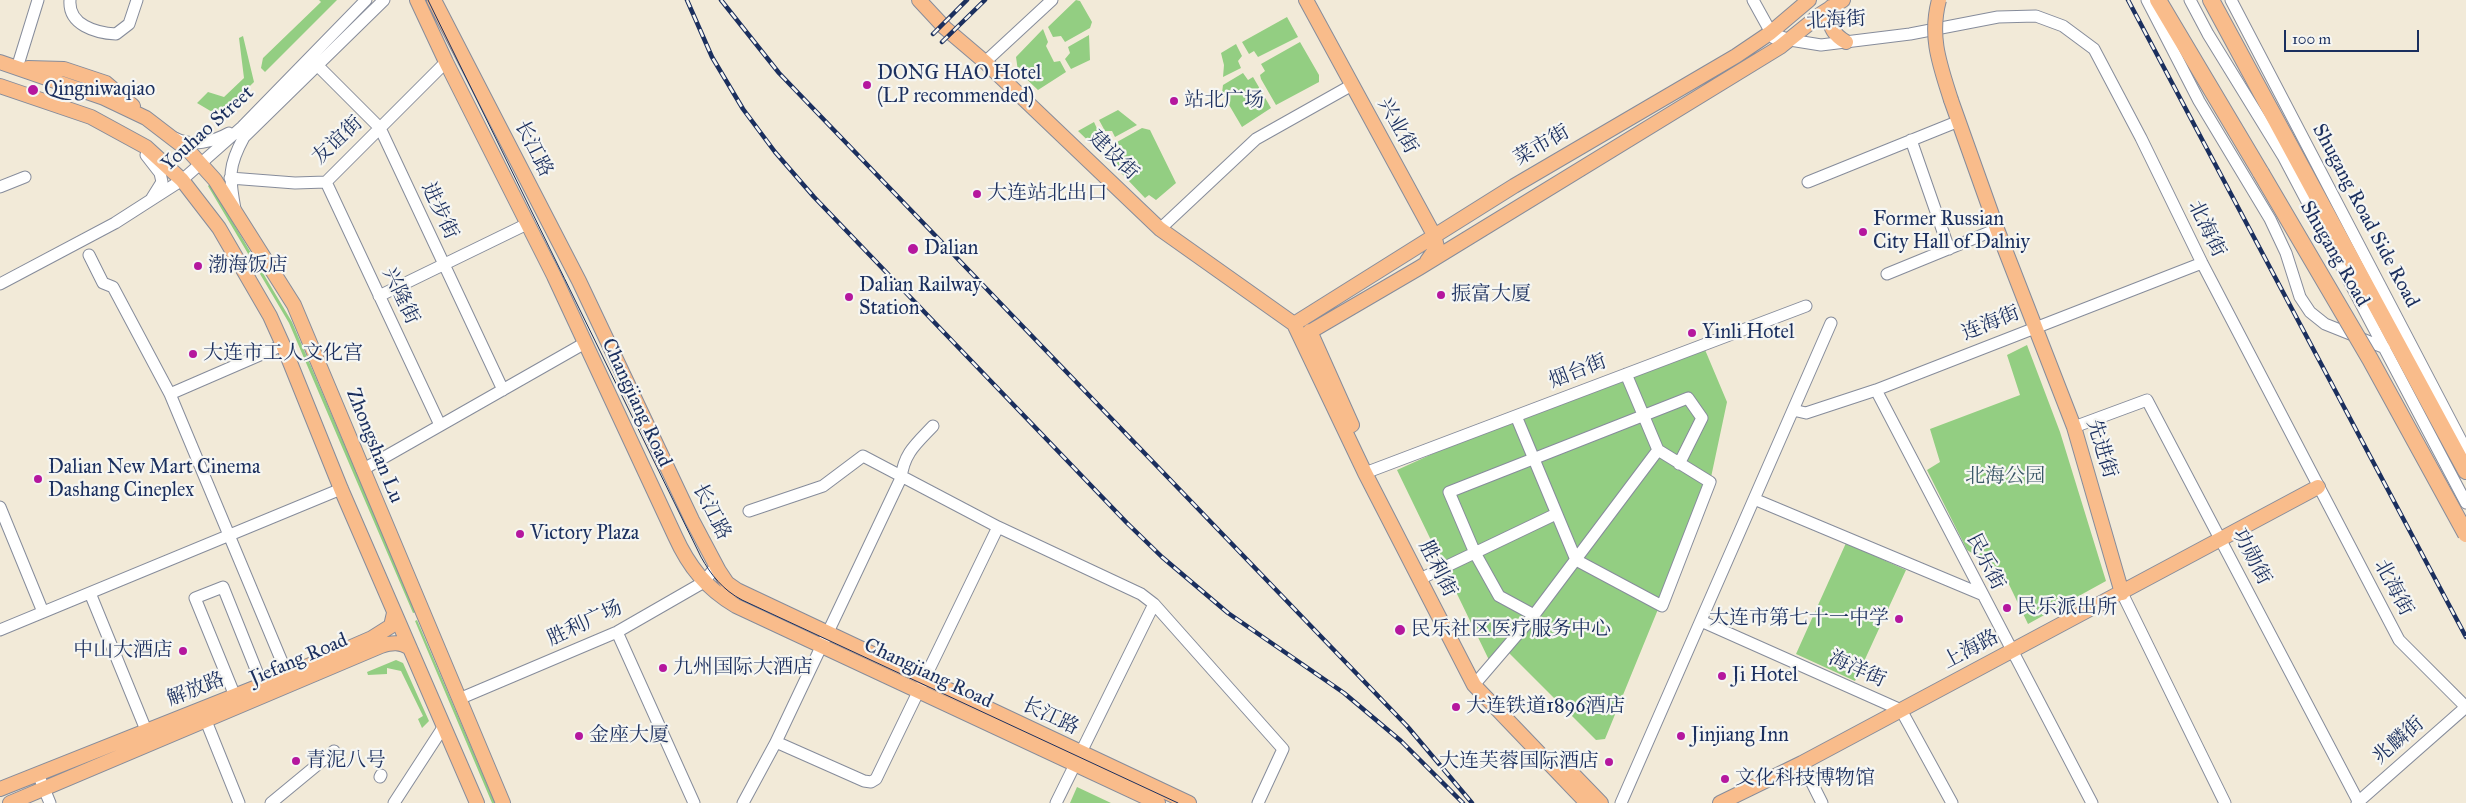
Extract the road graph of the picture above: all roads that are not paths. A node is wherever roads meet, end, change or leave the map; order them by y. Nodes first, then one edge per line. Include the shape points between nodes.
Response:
1 (38, 0) edge
2 (70, 0) edge
3 (137, 0) edge
4 (366, 0) edge
5 (384, 0) edge
6 (418, 0) edge
7 (434, 0) edge
8 (919, 0) edge
9 (1052, 0) edge
10 (1306, 0) edge
11 (1753, 0) edge
12 (1809, 0) edge
13 (1939, 0) edge
14 (2147, 0) edge
15 (2158, 0) edge
16 (2190, 0) edge
17 (2211, 0) edge
18 (2230, 0) edge
19 (1837, 3) edge
20 (1770, 33) junction
21 (1846, 42) junction
22 (1785, 44) junction
23 (0, 62) edge
24 (446, 62) junction
25 (986, 62) junction
26 (317, 65) junction
27 (17, 68) junction
28 (1352, 85) junction
29 (0, 86) edge
30 (1959, 121) junction
31 (242, 126) junction
32 (380, 128) junction
33 (128, 136) junction
34 (172, 136) junction
35 (1911, 140) junction
36 (201, 165) junction
37 (26, 178) dead end
38 (230, 178) junction
39 (182, 180) junction
40 (326, 182) junction
41 (1808, 182) dead end
42 (0, 187) edge
43 (146, 204) junction
44 (236, 216) junction
45 (527, 224) junction
46 (1997, 229) junction
47 (1160, 230) junction
48 (1434, 234) junction
49 (1949, 249) junction
50 (89, 256) dead end
51 (2202, 263) junction
52 (444, 264) junction
53 (1419, 268) junction
54 (1887, 274) dead end
55 (0, 284) edge
56 (379, 296) junction
57 (1810, 304) dead end
58 (1294, 324) junction
59 (1831, 324) dead end
60 (2035, 327) junction
61 (1305, 334) junction
62 (585, 343) junction
63 (283, 345) junction
64 (2384, 348) junction
65 (1626, 374) junction
66 (503, 390) junction
67 (1876, 390) junction
68 (170, 394) junction
69 (1793, 410) junction
70 (1516, 416) junction
71 (1643, 416) junction
72 (440, 425) junction
73 (933, 426) dead end
74 (2074, 426) junction
75 (1658, 450) junction
76 (2466, 450) edge
77 (1534, 459) junction
78 (1679, 464) junction
79 (362, 470) junction
80 (2466, 471) edge
81 (1368, 472) junction
82 (901, 478) junction
83 (2318, 487) junction
84 (341, 489) junction
85 (1754, 498) junction
86 (2466, 503) edge
87 (0, 507) edge
88 (749, 511) dead end
89 (1556, 514) junction
90 (998, 527) junction
91 (2466, 534) edge
92 (229, 535) junction
93 (2220, 539) junction
94 (1475, 553) junction
95 (1576, 560) junction
96 (716, 566) junction
97 (1423, 577) junction
98 (704, 582) junction
99 (90, 593) junction
100 (2122, 593) junction
101 (1981, 594) junction
102 (1154, 604) junction
103 (43, 612) junction
104 (394, 613) junction
105 (1534, 615) junction
106 (1700, 622) junction
107 (0, 630) edge
108 (617, 632) junction
109 (823, 639) junction
110 (410, 648) junction
111 (2011, 651) junction
112 (289, 680) junction
113 (1477, 682) junction
114 (919, 685) junction
115 (264, 690) junction
116 (235, 696) junction
117 (459, 699) junction
118 (2466, 707) edge
119 (1900, 710) junction
120 (206, 721) junction
121 (444, 726) junction
122 (146, 730) junction
123 (776, 742) junction
124 (334, 751) dead end
125 (1078, 758) junction
126 (1802, 763) junction
127 (38, 774) junction
128 (0, 789) edge
129 (44, 789) junction
130 (2357, 802) edge
131 (10, 803) edge
132 (50, 803) edge
133 (239, 803) edge
134 (271, 803) edge
135 (394, 803) edge
136 (477, 803) edge
137 (503, 803) edge
138 (694, 803) edge
139 (743, 803) edge
140 (1056, 803) edge
141 (1158, 803) edge
142 (1189, 803) edge
143 (1258, 803) edge
144 (1587, 803) edge
145 (1601, 803) edge
146 (1621, 803) edge
147 (1720, 803) edge
148 (1822, 803) edge
149 (1952, 803) edge
150 (2092, 803) edge
151 (2225, 803) edge

1 - 27 street
2 - 3 street via 73,16 79,22 93,30 116,34 129,24
4 - 31 street, Youhao Street
5 - 26 street, Youhao Street
6 - 24 main road, Changjiang Road
7 - 96 main road, 长江路 via 570,264
8 - 25 main road, 建设街
9 - 25 street
10 - 28 main road, 兴业街
11 - 20 street
12 - 20 main road, 菜市街
13 - 30 main road, 先进街, bridge via 1935,49
14 - 64 street via 2199,101 2270,219 2286,253 2300,297 2310,312 2326,324
15 - 91 highway, Shugang Road, bridge via 2365,350
16 - 64 street via 2284,156
17 - 80 highway, Shugang Road
18 - 76 street, Shugang Road Side Road
19 - 21 main road via 1828,16 1837,38
19 - 22 main road
20 - 22 street, 北海街
20 - 48 main road, 菜市街
21 - 22 street, 北海街
21 - 51 street, 北海街 via 1998,17 2036,16 2063,26 2094,49
22 - 53 main road
23 - 27 main road
24 - 32 street, 友谊街
24 - 45 main road, Changjiang Road
25 - 47 main road, 建设街
26 - 32 street, 进步街
26 - 38 street, Youhao Street via 244,137 234,156
27 - 34 main road, Zhongshan Lu via 64,68 106,83
28 - 47 street via 1256,139
28 - 48 main road, 兴业街
29 - 33 main road via 91,117
30 - 35 street
30 - 46 main road, 先进街
31 - 34 street via 220,138 204,142 188,143
31 - 36 street, Youhao Street
32 - 40 street, 友谊街
32 - 52 street, 进步街
33 - 39 main road
33 - 43 street via 160,173 162,182
34 - 36 main road, Zhongshan Lu
35 - 41 street
35 - 49 street
36 - 39 street, Youhao Street
36 - 44 main road, Zhongshan Lu via 215,180
37 - 42 street
38 - 40 street, 友谊街
38 - 44 street, Youhao Street
39 - 43 street, Youhao Street
39 - 63 main road via 219,228 270,316
40 - 56 street, 兴隆街
43 - 55 street, Youhao Street via 69,250
44 - 79 main road, Zhongshan Lu via 294,305
45 - 52 street
45 - 62 main road, Changjiang Road
46 - 49 street
46 - 60 main road, 先进街
47 - 58 main road, 建设街
48 - 53 main road via 1437,247
48 - 58 main road, 菜市街
49 - 54 street
50 - 68 street via 103,283 113,287
51 - 60 street, 连海街
51 - 83 street, 北海街
52 - 56 street
52 - 66 street, 进步街
53 - 61 main road
56 - 72 street, 兴隆街
57 - 65 street, 烟台街
58 - 61 main road, 胜利街
59 - 69 street
60 - 67 street, 连海街
60 - 74 main road, 先进街
61 - 81 main road, 胜利街
62 - 66 street
62 - 98 main road, Changjiang Road via 683,554
63 - 68 street
63 - 84 main road
64 - 86 street
65 - 70 street, 烟台街
65 - 71 street
66 - 72 street
67 - 69 street, 连海街 via 1806,413
67 - 101 street, 民乐街
68 - 92 street
69 - 85 street
70 - 77 street
70 - 81 street, 烟台街
71 - 75 street
71 - 77 street
71 - 78 street via 1688,398 1702,418
72 - 79 street
73 - 82 street via 910,450 903,462
74 - 93 street, 功勋街 via 2148,400
74 - 100 main road, 先进街
75 - 78 street
75 - 95 street
77 - 89 street
77 - 94 street via 1450,492
78 - 95 street via 1710,482 1662,606
79 - 117 main road, Zhongshan Lu
81 - 97 main road, 胜利街
82 - 88 street via 863,456 823,486
82 - 90 street
82 - 109 street
83 - 93 main road, 上海路
83 - 118 street, 北海街 via 2399,640
84 - 92 street
84 - 104 main road
85 - 101 street
85 - 106 street
87 - 103 street
89 - 94 street
89 - 95 street
90 - 102 street via 1141,594
90 - 114 street
92 - 99 street
92 - 112 street
93 - 100 main road, 上海路
93 - 130 street, 功勋街
94 - 97 street
94 - 105 street via 1499,596
95 - 105 street
96 - 98 street, 胜利广场
96 - 109 main road, 长江路 via 727,583 737,590
97 - 113 main road, 胜利街
98 - 108 street, 胜利广场
98 - 109 main road, Changjiang Road via 736,606
99 - 103 street
99 - 122 street
100 - 111 main road, 上海路
100 - 151 street, 先进街
101 - 111 street, 民乐街
102 - 125 street
102 - 143 street via 1283,749
103 - 107 street
104 - 110 main road
104 - 112 main road via 386,630
105 - 113 street
106 - 119 street, 海洋街
106 - 146 street
108 - 117 street, 胜利广场
108 - 138 street
109 - 114 main road, Changjiang Road
109 - 123 street
110 - 112 main road, Jiefang Road via 402,643 392,643
110 - 121 main road
111 - 119 main road, 上海路
111 - 150 street, 民乐街
112 - 115 main road, Jiefang Road
113 - 144 main road, 胜利街
113 - 145 main road, 胜利街
114 - 123 street via 879,773 871,782
114 - 125 main road, Changjiang Road
115 - 116 main road, 解放路
115 - 116 street via 223,587 195,598
115 - 120 main road, Jiefang Road
116 - 122 main road, 解放路
117 - 137 main road, Zhongshan Lu
118 - 130 street, 兆麟街
119 - 126 main road, 上海路
119 - 149 street, 海洋街
120 - 129 main road, Jiefang Road
120 - 133 street
121 - 135 street
121 - 136 main road
122 - 127 main road, 解放路
123 - 139 street
124 - 134 street
125 - 140 street
125 - 141 main road, Changjiang Road
125 - 142 main road, 长江路
126 - 147 main road, 上海路
126 - 148 street
127 - 128 main road, 解放路
127 - 129 street
129 - 131 main road, Jiefang Road
129 - 132 street

